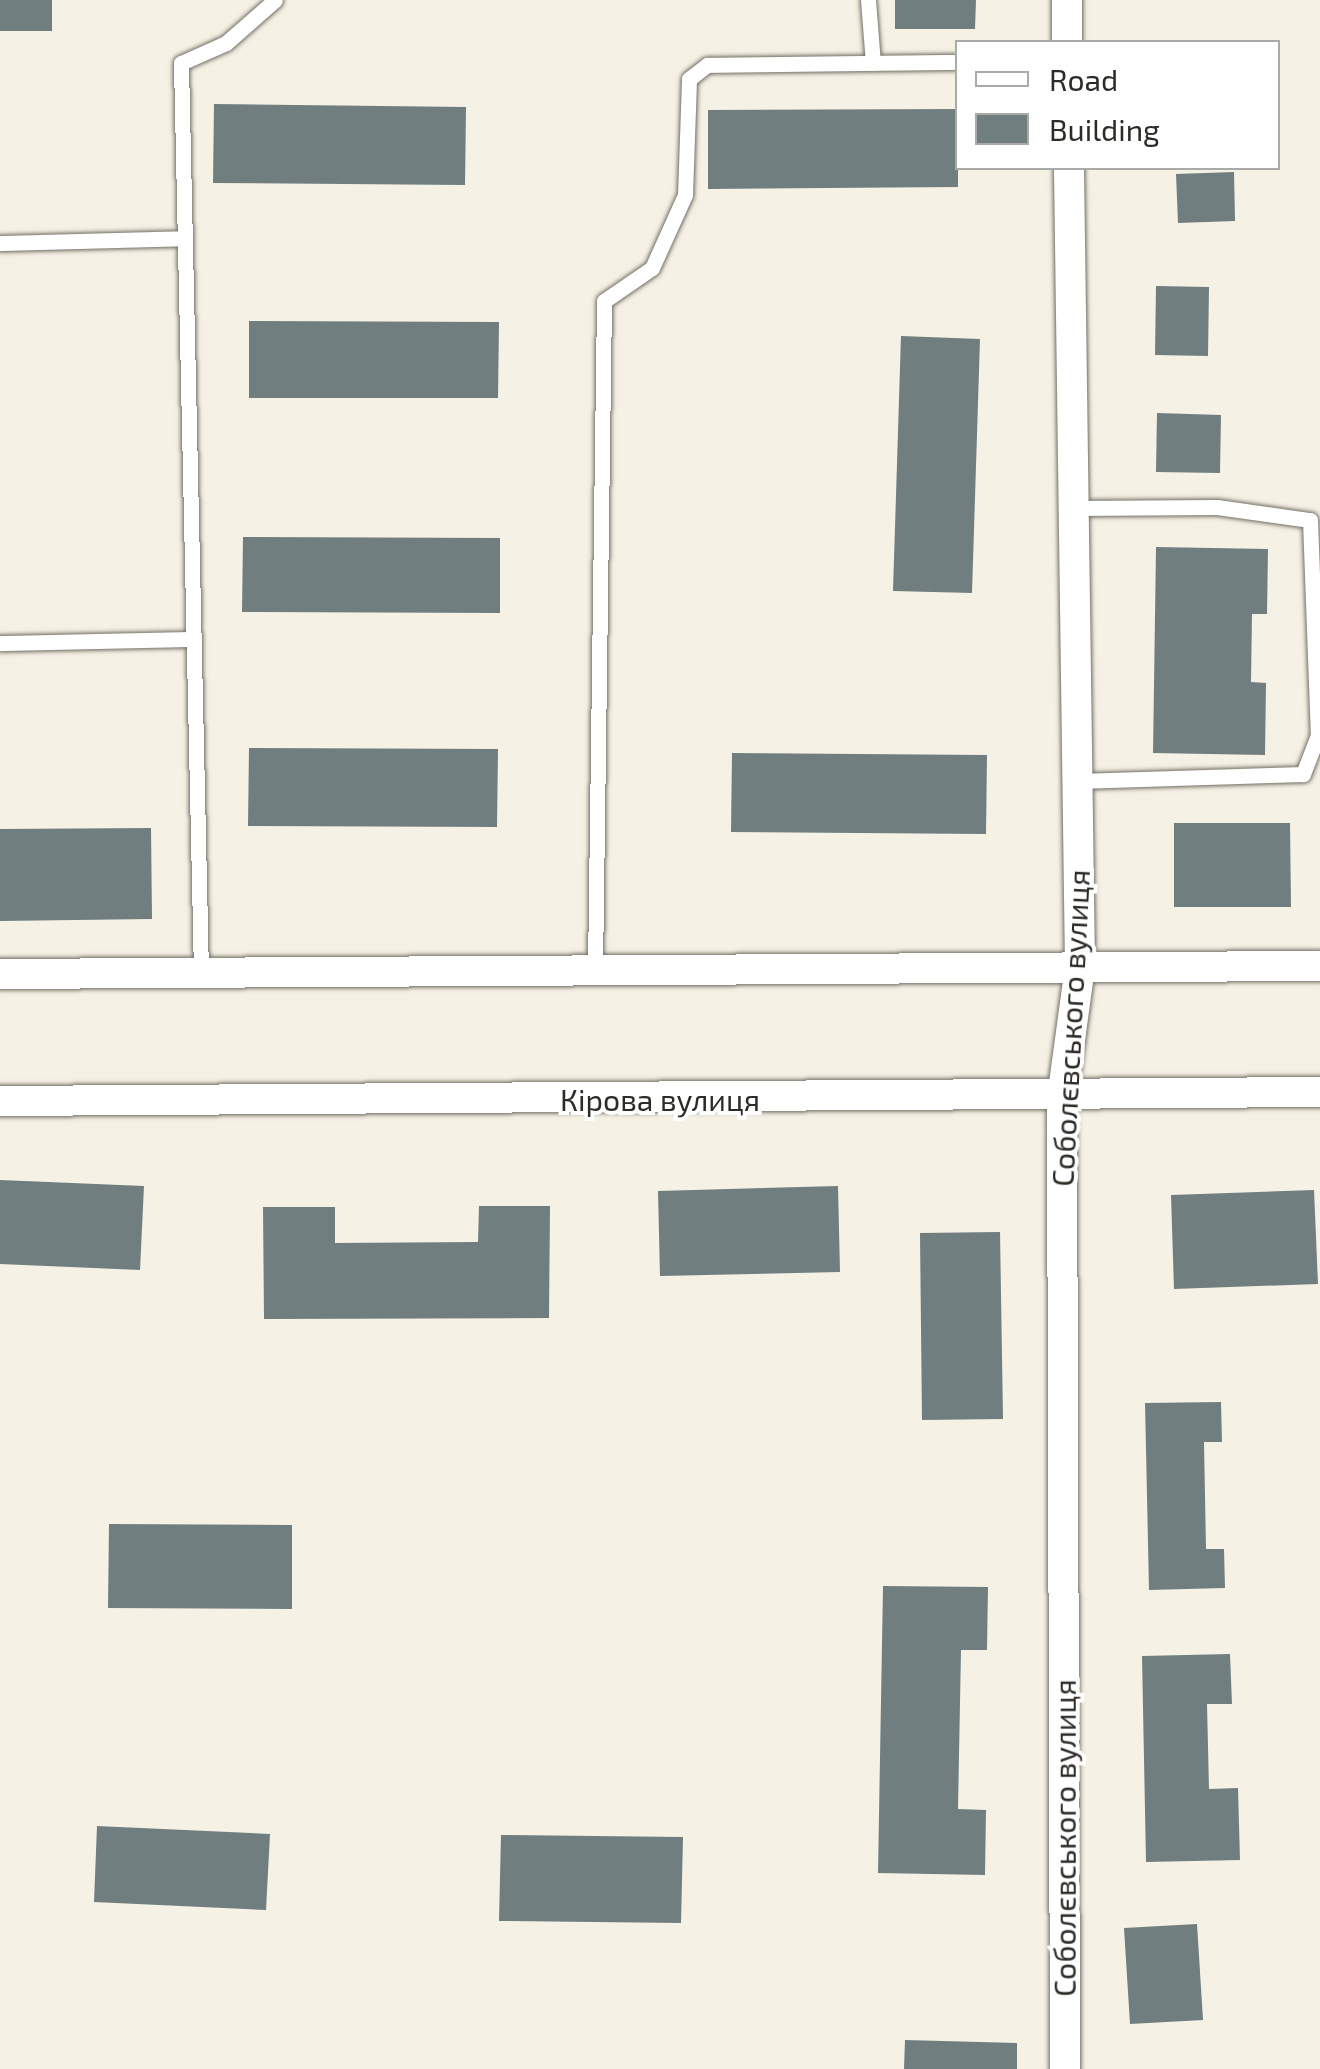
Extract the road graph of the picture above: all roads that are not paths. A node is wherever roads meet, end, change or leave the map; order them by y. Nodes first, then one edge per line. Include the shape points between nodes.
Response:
1 (275, 0) edge
2 (868, 0) edge
3 (1067, 0) edge
4 (1068, 40) edge
5 (955, 62) edge
6 (873, 63) junction
7 (1069, 170) edge
8 (185, 238) junction
9 (0, 242) edge
10 (1074, 508) junction
11 (194, 639) junction
12 (0, 643) edge
13 (1077, 782) junction
14 (1320, 966) edge
15 (1080, 967) junction
16 (595, 970) junction
17 (202, 973) junction
18 (0, 974) edge
19 (1320, 1092) edge
20 (1062, 1098) junction
21 (0, 1101) edge
22 (1065, 2069) edge

1 - 8 lane via 226,43 180,63
2 - 6 lane
3 - 4 street
5 - 6 lane
6 - 16 lane via 707,65 689,79 685,195 652,268 604,301
7 - 10 street, Соболєвського вулиця
8 - 9 lane
8 - 11 lane
10 - 13 street, Соболєвського вулиця
10 - 13 lane via 1217,506 1310,520 1318,735 1303,774
11 - 12 lane
11 - 17 lane
13 - 15 street, Соболєвського вулиця
14 - 15 street
15 - 16 street
15 - 20 street, Соболєвського вулиця
16 - 17 street
17 - 18 street
19 - 20 street, Кірова вулиця
20 - 21 street, Кірова вулиця
20 - 22 street, Соболєвського вулиця

